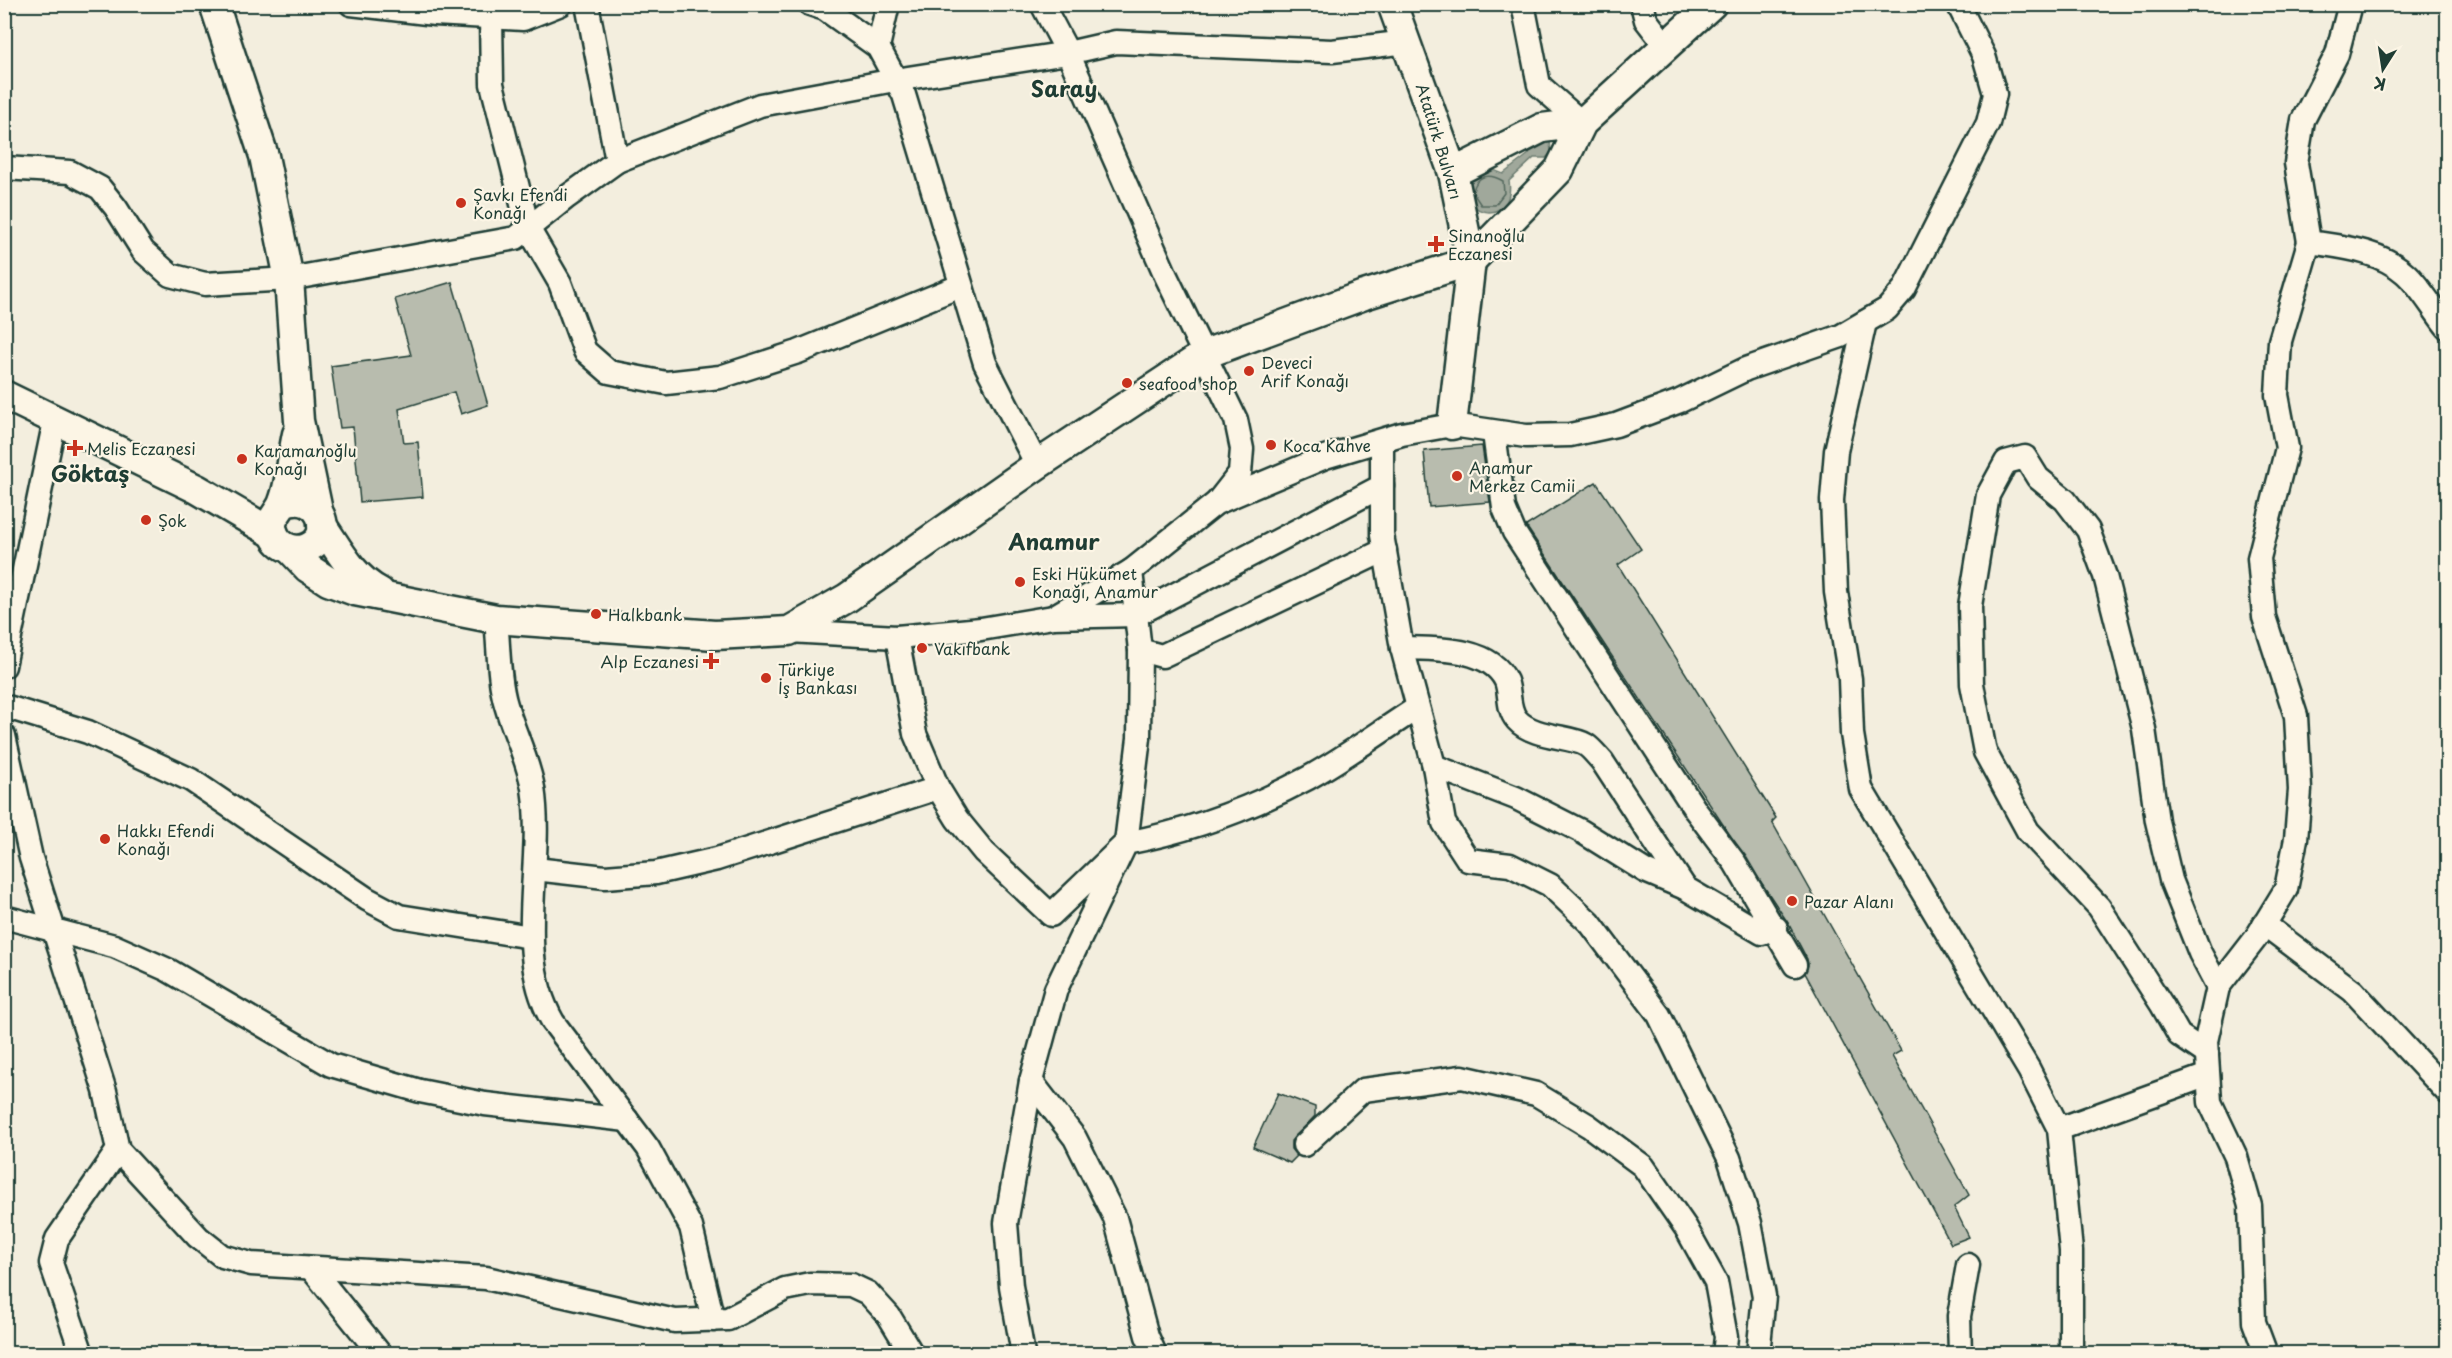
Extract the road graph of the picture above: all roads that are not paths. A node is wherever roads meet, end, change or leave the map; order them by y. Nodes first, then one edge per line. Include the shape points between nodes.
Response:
1 (214, 4) edge
2 (351, 4) edge
3 (561, 4) edge
4 (587, 4) edge
5 (810, 4) edge
6 (888, 4) edge
7 (1042, 4) edge
8 (1392, 4) edge
9 (1523, 4) edge
10 (1642, 4) edge
11 (1712, 4) edge
12 (1958, 4) edge
13 (2350, 4) edge
14 (491, 17) junction
15 (1407, 42) junction
16 (1666, 46) junction
17 (878, 47) junction
18 (1068, 53) junction
19 (895, 80) junction
20 (1582, 123) junction
21 (617, 161) junction
22 (4, 168) edge
23 (1453, 173) junction
24 (528, 228) junction
25 (2309, 242) junction
26 (1471, 261) junction
27 (289, 279) junction
28 (960, 286) junction
29 (1865, 322) junction
30 (2448, 328) edge
31 (1205, 354) junction
32 (4, 395) edge
33 (55, 420) junction
34 (299, 421) junction
35 (1452, 424) junction
36 (1494, 433) junction
37 (1382, 441) junction
38 (1037, 465) junction
39 (1382, 486) junction
40 (1216, 503) junction
41 (283, 504) junction
42 (320, 518) junction
43 (282, 542) junction
44 (1385, 550) junction
45 (1131, 571) junction
46 (390, 597) junction
47 (1136, 615) junction
48 (1053, 617) junction
49 (496, 619) junction
50 (789, 631) junction
51 (897, 637) junction
52 (1402, 648) junction
53 (1140, 650) junction
54 (4, 666) edge
55 (4, 706) edge
56 (1417, 708) junction
57 (4, 736) edge
58 (1434, 766) junction
59 (938, 789) junction
60 (1126, 843) junction
61 (535, 869) junction
62 (1685, 888) junction
63 (4, 917) edge
64 (2264, 924) junction
65 (1776, 928) junction
66 (51, 929) junction
67 (531, 937) junction
68 (1795, 965) dead end
69 (2218, 987) junction
70 (2208, 1064) junction
71 (1032, 1081) junction
72 (2448, 1093) edge
73 (627, 1120) junction
74 (2059, 1129) junction
75 (1304, 1145) dead end
76 (118, 1150) junction
77 (1968, 1265) dead end
78 (311, 1268) junction
79 (713, 1320) junction
80 (82, 1353) edge
81 (380, 1353) edge
82 (912, 1353) edge
83 (1023, 1353) edge
84 (1155, 1353) edge
85 (1724, 1353) edge
86 (1758, 1353) edge
87 (1960, 1353) edge
88 (2072, 1353) edge
89 (2266, 1353) edge

1 - 27 street via 264,156
2 - 14 street
3 - 14 street via 523,19
4 - 21 street
5 - 17 street via 825,9
6 - 17 street
7 - 18 street
8 - 15 street, Atatürk Bulvarı
9 - 20 street via 1539,85
10 - 16 street via 1646,20
11 - 16 street
12 - 29 street via 1984,56 1995,94 1988,123 1904,289 1887,309
13 - 25 street via 2337,54 2303,120 2296,163
14 - 24 street via 492,84
15 - 18 street via 1332,51 1116,42
15 - 23 street, Atatürk Bulvarı
16 - 20 street
17 - 19 street
18 - 19 street
18 - 31 street via 1116,168
19 - 21 street via 760,105
19 - 28 street via 904,95
20 - 23 street via 1542,128
20 - 26 street via 1559,170
21 - 24 street
22 - 27 street via 70,172 100,188 143,251 170,275 205,284
23 - 26 street, Atatürk Bulvarı
24 - 27 street via 516,238
24 - 28 street via 560,283 585,351 609,372 666,383 720,377 798,352
25 - 30 street via 2381,258 2405,273
25 - 64 street via 2280,341 2277,395 2286,448 2259,558 2264,617 2296,716 2300,790 2286,889
26 - 31 street via 1364,295
26 - 35 street, Atatürk Bulvarı
27 - 34 street
28 - 38 street via 985,363
29 - 36 street via 1841,336 1746,369 1680,401 1616,425 1570,435
29 - 74 street via 1836,451 1832,500 1836,592 1851,679 1852,734 1861,789 2030,1070
31 - 38 street
31 - 40 street via 1236,420 1242,449 1240,474
32 - 33 street
33 - 43 street via 197,489
33 - 54 street
34 - 41 street
34 - 42 street
35 - 36 street
35 - 37 street
36 - 65 street via 1504,508 1514,532
37 - 39 street
37 - 40 street via 1325,457
38 - 50 street via 848,598
39 - 44 street
39 - 47 street
40 - 45 street
41 - 42 street via 306,501
41 - 43 street via 273,518
42 - 43 street via 321,533 312,545 298,550
42 - 46 street via 351,568 369,586
43 - 46 street via 308,568 328,581
44 - 52 street
44 - 53 street via 1162,657
45 - 47 street
45 - 48 street
46 - 49 street
47 - 48 street
47 - 53 street
48 - 51 street
49 - 50 street via 715,635
49 - 61 street via 505,703 533,787
50 - 51 street
51 - 59 street via 915,734
52 - 56 street
52 - 62 street via 1457,650 1492,664 1506,681 1510,707 1518,721 1552,738 1585,744 1602,761
53 - 60 street via 1139,738
55 - 67 street via 88,732 190,780 367,899 399,916
56 - 58 street
56 - 60 street via 1288,787 1173,834
57 - 66 street
58 - 62 street via 1516,798 1581,831 1645,871
58 - 86 street via 1444,823 1468,860 1510,865 1550,885 1590,923 1659,1015 1729,1158 1750,1223 1764,1296
59 - 60 street via 984,852 1051,915
59 - 61 street via 717,859 656,873 605,876
60 - 71 street via 1056,989
61 - 67 street
62 - 65 street via 1762,933
63 - 66 street
64 - 69 street
64 - 72 street via 2353,992
65 - 68 street
66 - 73 street via 114,946 168,970 331,1065 420,1091 485,1104
66 - 76 street via 105,1091
67 - 73 street via 541,1002
69 - 70 street via 2206,1041
69 - 70 street via 2171,880 2157,821 2142,718 2105,576 2088,530 2065,500 2038,478 2025,457 2006,462 1988,495 1970,606 1972,684 1985,752 2028,831 2098,907 2179,1035
70 - 74 street
70 - 89 street via 2210,1102 2236,1157 2250,1206 2254,1322
71 - 83 street via 1006,1223 1011,1286
71 - 84 street via 1075,1138 1115,1218
73 - 79 street via 648,1148 691,1227
74 - 88 street via 2071,1251
75 - 85 street via 1363,1090 1462,1077 1536,1094 1644,1166 1716,1282 1726,1336
76 - 78 street via 198,1237 222,1256 251,1264
76 - 80 street via 57,1239 51,1263
77 - 87 street via 1959,1316
78 - 79 street via 486,1278 675,1321
78 - 81 street
79 - 82 street via 728,1319 785,1289 810,1284 851,1285 868,1293 890,1316

